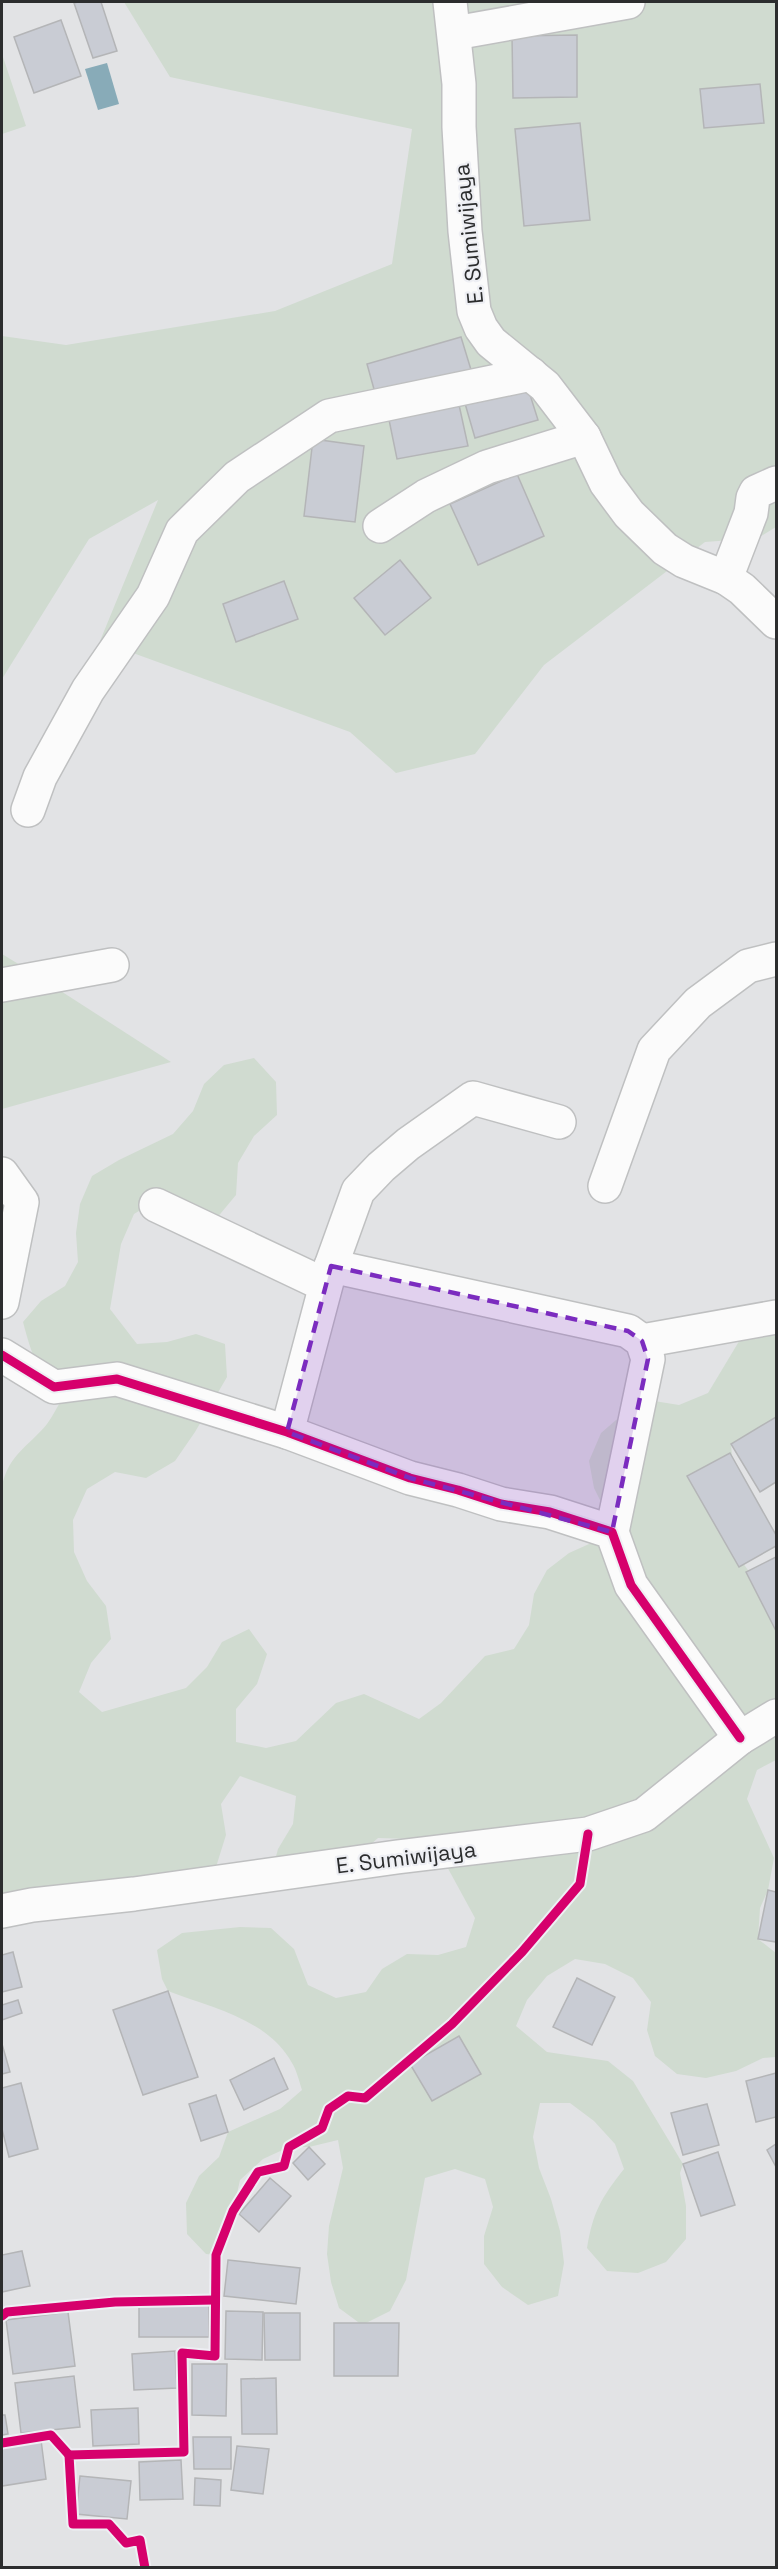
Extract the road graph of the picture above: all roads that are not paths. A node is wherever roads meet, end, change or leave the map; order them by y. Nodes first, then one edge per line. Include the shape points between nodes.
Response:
1 (450, 2) edge
2 (628, 2) edge
3 (455, 33) junction
4 (531, 374) junction
5 (584, 437) junction
6 (777, 483) edge
7 (380, 526) dead end
8 (726, 578) junction
9 (777, 622) edge
10 (28, 810) dead end
11 (777, 959) edge
12 (112, 965) dead end
13 (2, 985) edge
14 (559, 1122) dead end
15 (2, 1174) edge
16 (605, 1186) dead end
17 (156, 1205) dead end
18 (328, 1276) junction
19 (2, 1302) edge
20 (777, 1317) edge
21 (642, 1341) junction
22 (2, 1355) edge
23 (288, 1432) junction
24 (612, 1532) junction
25 (777, 1716) edge
26 (740, 1738) junction
27 (2, 1911) edge

1 - 3 street, E. Sumiwijaya
2 - 3 street
3 - 4 street, E. Sumiwijaya via 465,231 474,311 491,342
4 - 5 street, E. Sumiwijaya
4 - 10 street via 329,416 237,477 182,531 153,596 88,690 40,777
5 - 7 street via 487,467 426,496
5 - 8 street, E. Sumiwijaya via 606,483 629,514 665,549
6 - 8 street via 756,492
8 - 9 street, E. Sumiwijaya
11 - 16 street via 748,966 698,1003 654,1050
12 - 13 street
14 - 18 street via 473,1098 408,1144 358,1191
15 - 19 street via 22,1202
17 - 18 street
18 - 21 street via 628,1331
18 - 23 street
20 - 21 street
21 - 24 street via 648,1359
22 - 23 street via 54,1387 117,1379
23 - 24 street via 410,1478 501,1504 550,1512
24 - 26 street via 631,1585
25 - 26 street, E. Sumiwijaya
26 - 27 street, E. Sumiwijaya via 644,1815 588,1834

